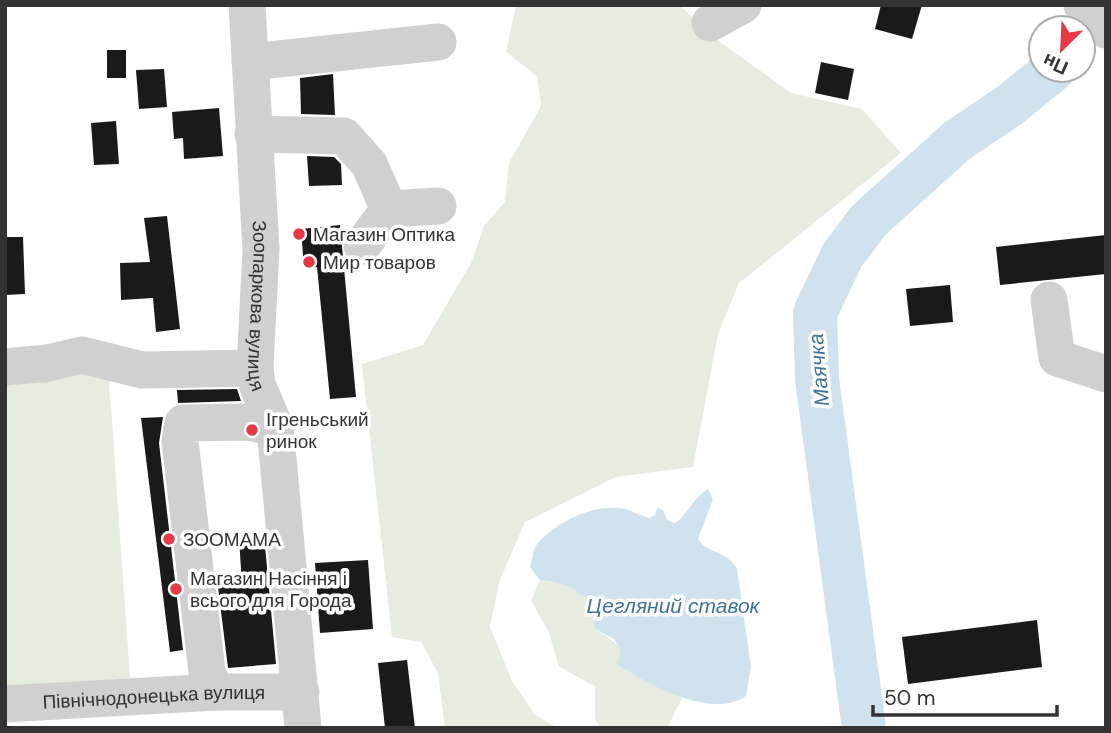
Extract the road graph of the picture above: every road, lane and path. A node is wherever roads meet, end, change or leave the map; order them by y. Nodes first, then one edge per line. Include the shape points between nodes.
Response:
1 (247, 5) edge
2 (743, 5) edge
3 (709, 23) dead end
4 (438, 42) dead end
5 (250, 62) junction
6 (253, 134) junction
7 (438, 206) dead end
8 (388, 209) junction
9 (362, 246) dead end
10 (1049, 300) dead end
11 (5, 367) edge
12 (255, 368) junction
13 (1106, 374) edge
14 (275, 427) junction
15 (216, 692) junction
16 (302, 692) junction
17 (5, 704) edge
18 (303, 728) edge

1 - 5 street, Зоопаркова вулиця
2 - 3 street
4 - 5 street
5 - 6 street, Зоопаркова вулиця
6 - 8 street via 344,136 369,164
6 - 12 street, Зоопаркова вулиця via 261,249
7 - 8 street
8 - 9 street
10 - 13 street via 1057,358
11 - 12 street via 82,355 142,370
12 - 14 street, Зоопаркова вулиця
14 - 15 street via 246,422 183,423 180,441 207,672
14 - 16 street, Зоопаркова вулиця
15 - 16 street, Північнодонецька вулиця
15 - 17 street, Північнодонецька вулиця
16 - 18 street, Зоопаркова вулиця

